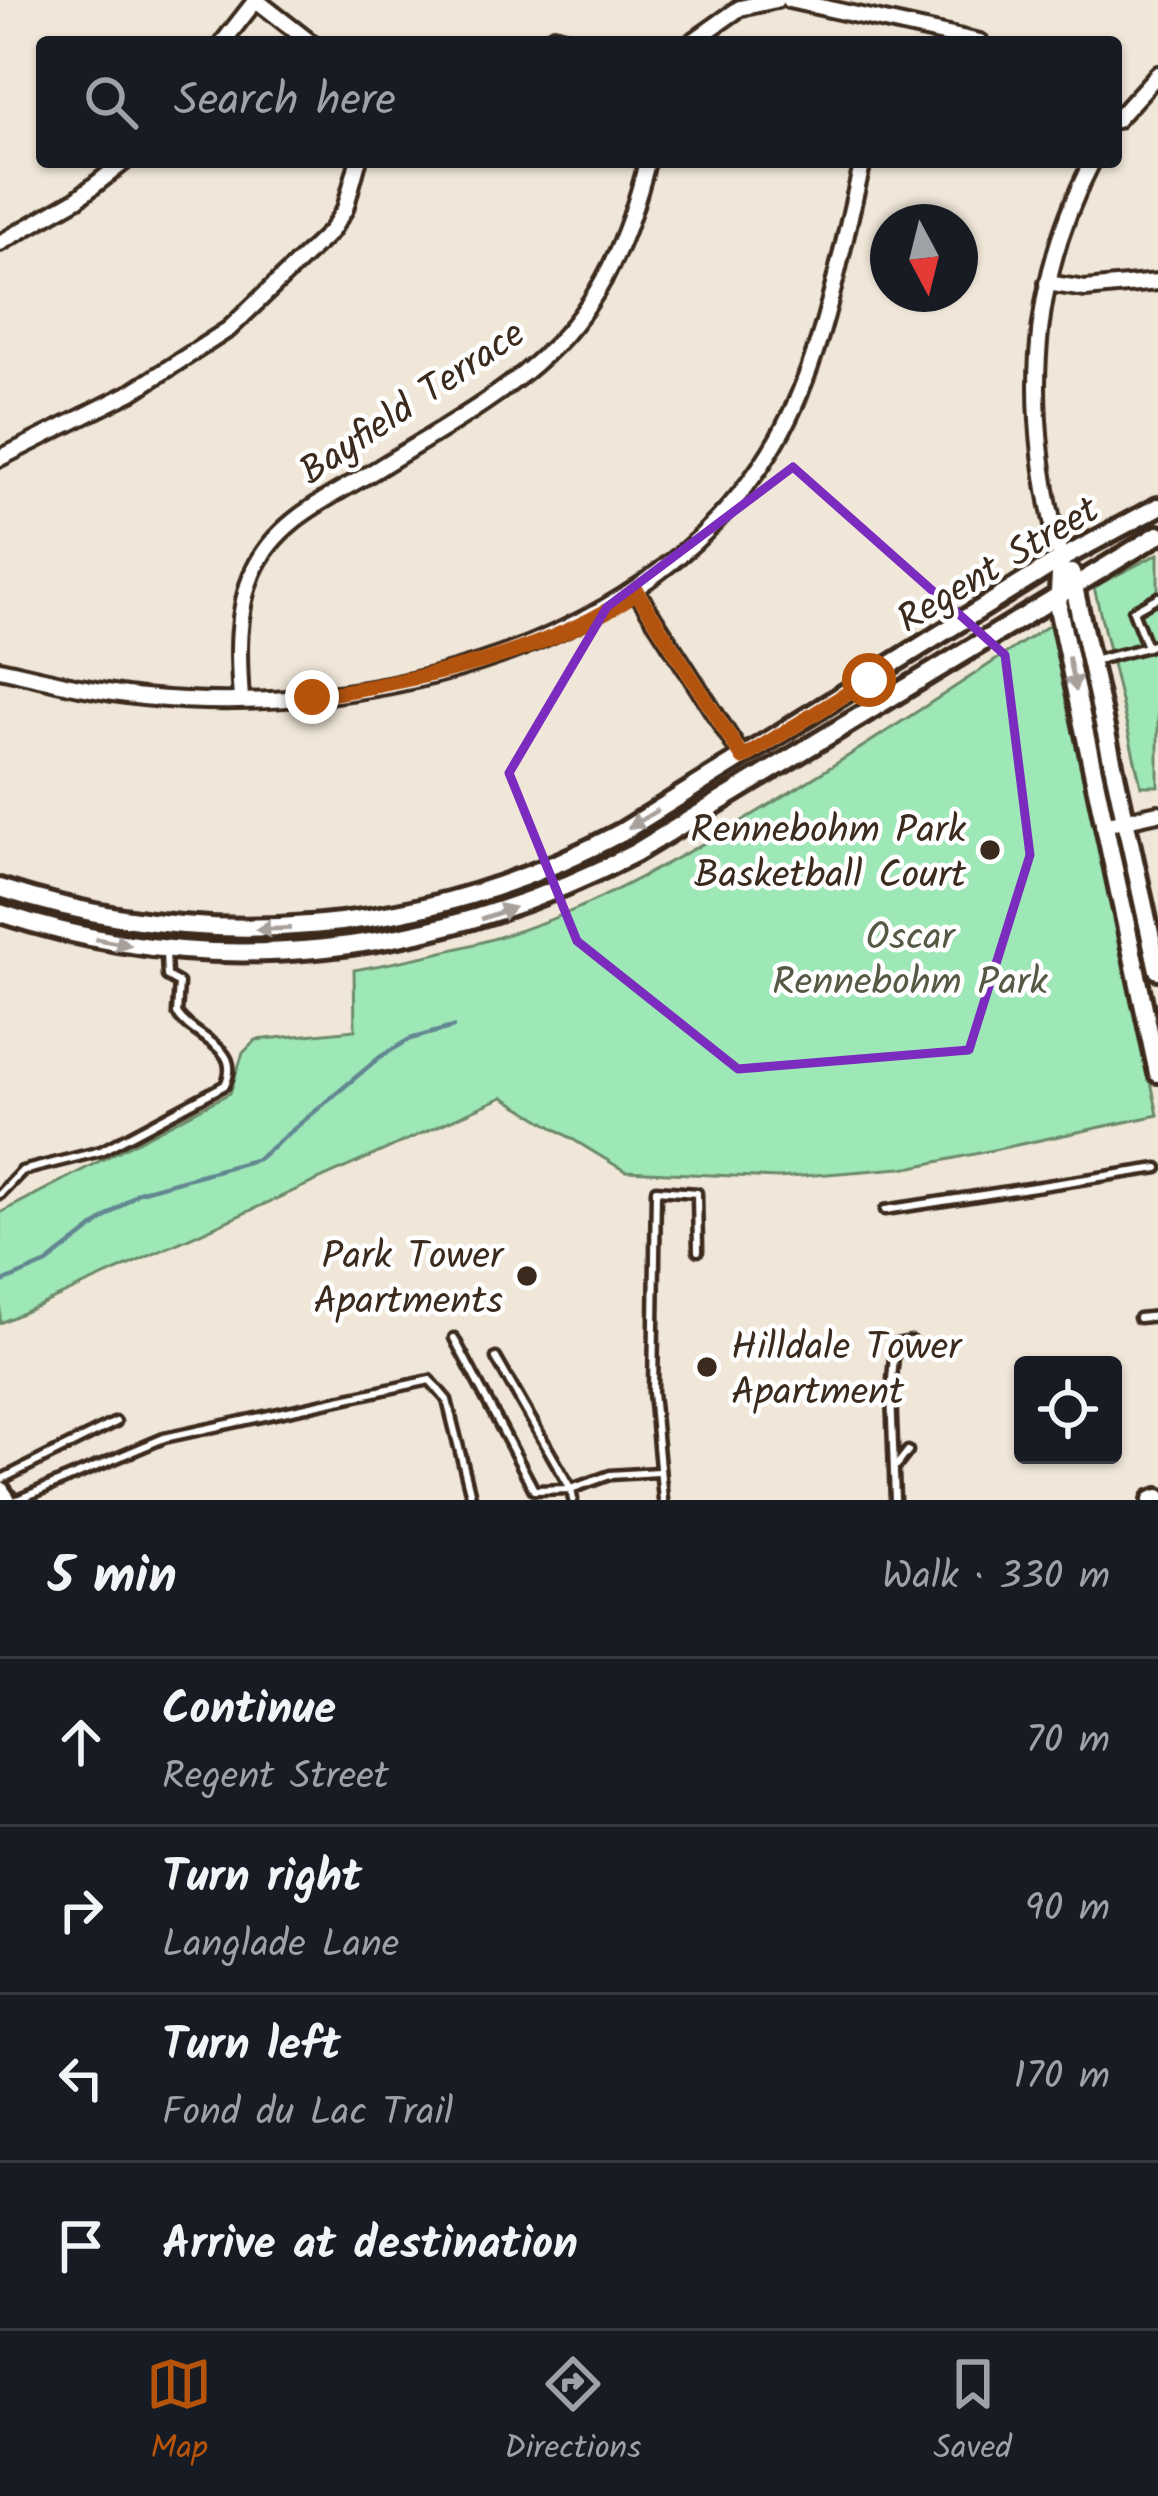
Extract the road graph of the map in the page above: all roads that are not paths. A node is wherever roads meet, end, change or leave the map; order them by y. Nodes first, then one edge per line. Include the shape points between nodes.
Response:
1 (256, 0) edge
2 (776, 0) edge
3 (789, 0) edge
4 (899, 25) junction
5 (229, 36) edge
6 (302, 36) edge
7 (700, 36) edge
8 (896, 36) edge
9 (951, 36) edge
10 (1158, 74) edge
11 (1122, 108) edge
12 (116, 168) edge
13 (356, 168) edge
14 (645, 168) edge
15 (861, 168) edge
16 (1089, 168) edge
17 (0, 243) edge
18 (1158, 282) edge
19 (1047, 283) junction
20 (0, 458) edge
21 (1158, 507) edge
22 (1158, 535) edge
23 (1061, 559) junction
24 (1076, 580) junction
25 (637, 592) junction
26 (1057, 593) junction
27 (1158, 597) edge
28 (1158, 644) edge
29 (1147, 647) junction
30 (1093, 661) junction
31 (0, 669) edge
32 (241, 699) junction
33 (743, 758) junction
34 (755, 778) junction
35 (1158, 812) edge
36 (1126, 820) junction
37 (1103, 825) junction
38 (0, 888) edge
39 (0, 914) edge
40 (166, 950) junction
41 (1158, 970) edge
42 (1158, 1073) edge
43 (1158, 1168) edge
44 (0, 1194) edge
45 (885, 1210) dead end
46 (698, 1251) dead end
47 (1158, 1316) edge
48 (1139, 1318) dead end
49 (454, 1338) dead end
50 (911, 1341) dead end
51 (496, 1358) dead end
52 (116, 1422) dead end
53 (908, 1450) dead end
54 (658, 1472) junction
55 (895, 1474) junction
56 (0, 1480) edge
57 (0, 1490) edge
58 (571, 1490) junction
59 (8, 1500) edge
60 (17, 1500) edge
61 (472, 1500) edge
62 (573, 1500) edge
63 (663, 1500) edge
64 (895, 1500) edge

1 - 5 street
1 - 6 street
2 - 7 street via 740,8
3 - 4 street
4 - 8 street
4 - 9 street
10 - 11 street
12 - 17 street
13 - 20 street via 331,231 229,329 151,381
14 - 32 street, Bayfield Terrace via 599,290 547,353 463,416 296,518 269,545 241,611
15 - 25 street via 813,354 780,436 716,522
16 - 19 street
18 - 19 street via 1085,289
19 - 23 street via 1034,412
21 - 23 street, Regent Street
22 - 24 street, Regent Street
23 - 24 street
23 - 26 street
23 - 33 street, Regent Street
24 - 26 street, Regent Street
24 - 30 street
25 - 32 street via 535,643 427,674 312,697
25 - 33 street
26 - 34 street, Regent Street
26 -> 37 street
27 - 29 lane via 1132,611
28 - 29 lane
29 - 30 lane
30 - 36 street
31 - 32 street via 147,697
33 - 34 street
33 -> 38 street, Regent Street via 555,866 475,896 368,920 293,929 183,927
40 -> 34 street, Regent Street via 295,952 440,931 593,875
35 - 36 street
36 - 37 street
36 - 41 street
37 - 42 street via 1134,1000
39 -> 40 street, Regent Street
40 - 44 lane via 166,976 179,983 177,1013 227,1054 225,1085 101,1150 22,1171
43 - 45 lane
46 - 54 lane via 697,1193 656,1190
47 - 48 lane
49 - 58 lane via 534,1490
50 - 55 lane via 895,1343
51 - 58 lane
52 - 56 lane
53 - 55 lane
54 - 58 lane via 610,1474
54 - 63 lane
55 - 64 lane
57 - 59 street
58 - 62 lane
60 - 61 lane via 164,1438 430,1380 447,1400

